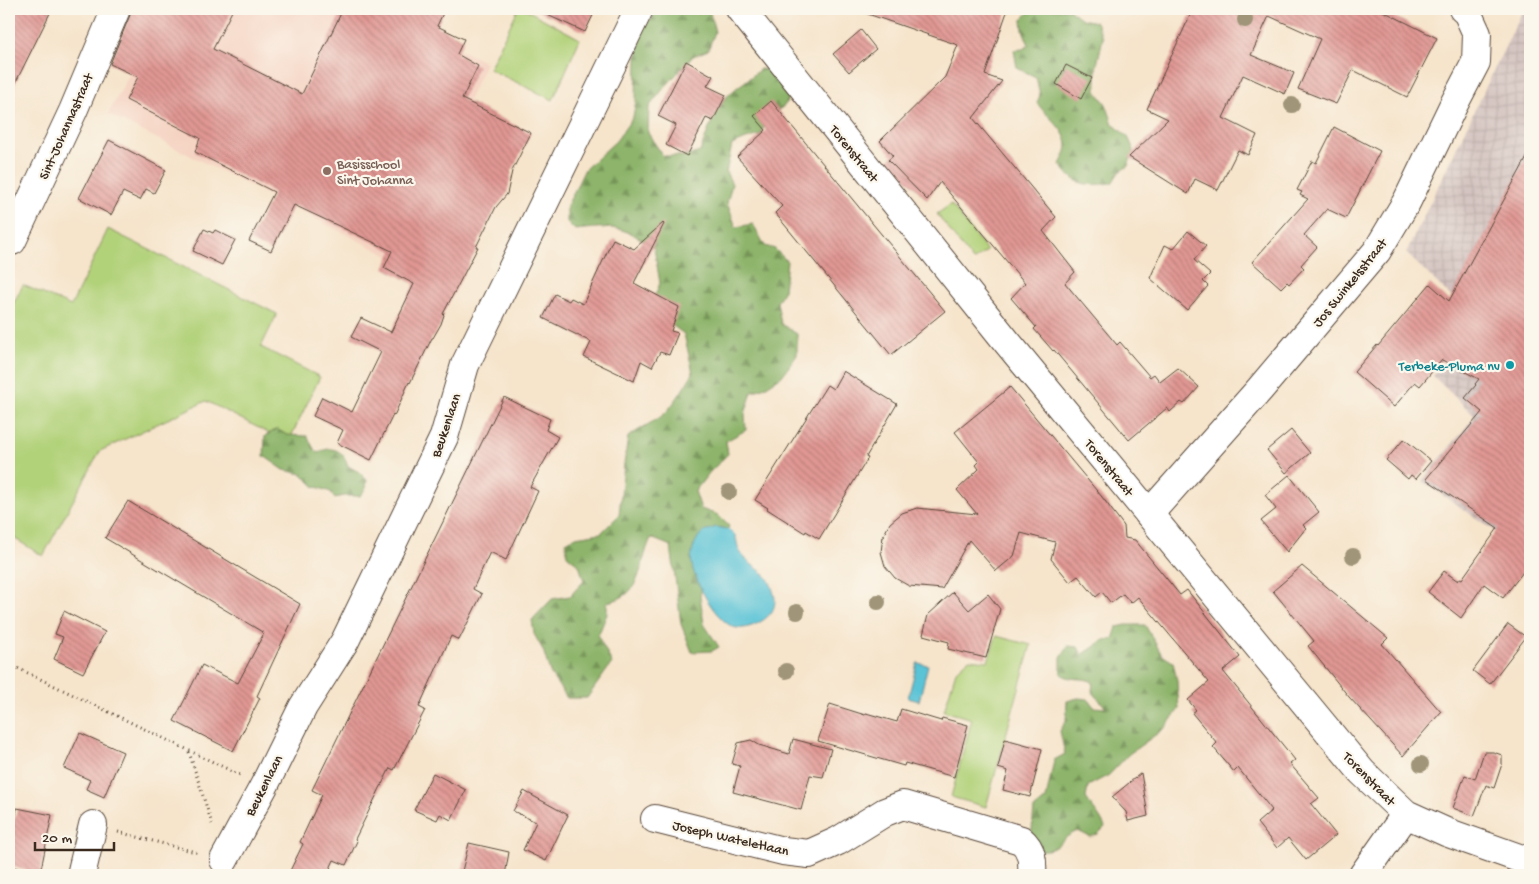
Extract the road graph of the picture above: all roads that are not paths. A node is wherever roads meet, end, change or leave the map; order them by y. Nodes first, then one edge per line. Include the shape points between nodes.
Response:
1 (116, 9) edge
2 (639, 9) edge
3 (740, 9) edge
4 (1465, 10) edge
5 (11, 240) edge
6 (1149, 514) junction
7 (1406, 814) junction
8 (655, 819) dead end
9 (93, 825) road end
10 (224, 860) road end
11 (1530, 862) edge
12 (81, 875) edge
13 (1032, 875) edge
14 (1363, 875) edge

1 - 5 street, Sint-Johannastraat via 73,111
2 - 10 street, Beukenlaan via 465,365 444,437 363,606 345,642 303,707
3 - 6 street, Torenstraat
4 - 6 street, Jos Swinkelsstraat via 1477,34 1476,62 1407,201 1377,251
6 - 7 street, Torenstraat via 1362,772
7 - 11 street, Torenstraat
7 - 14 street
8 - 13 street, Joseph Wateletlaan via 783,851 808,854 903,805 1021,840 1030,849
9 - 12 street

